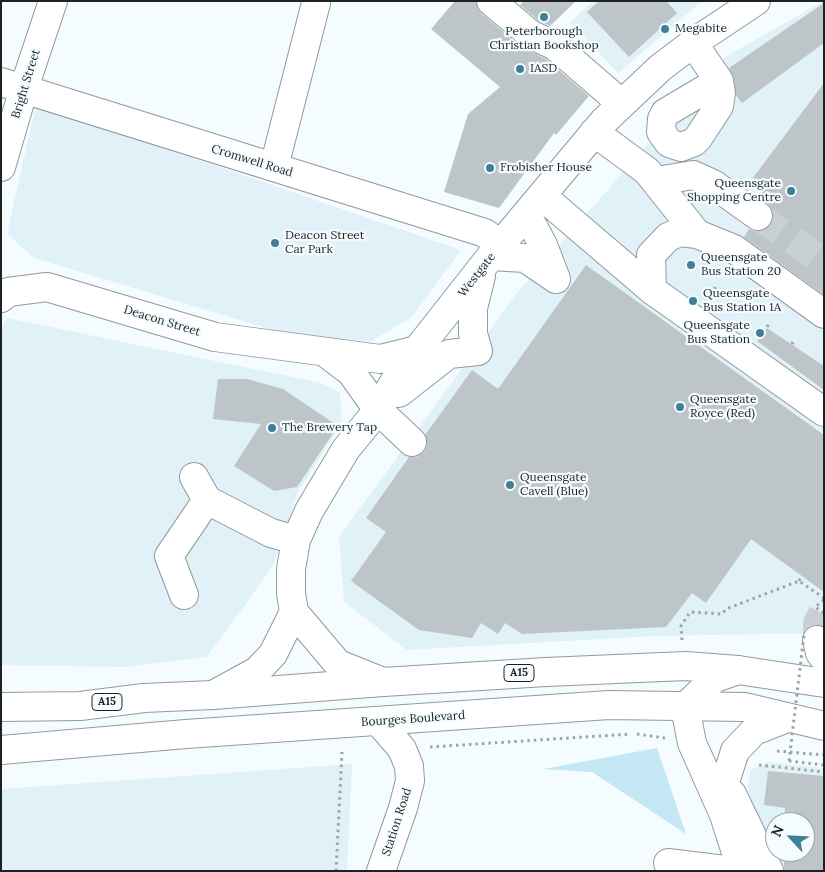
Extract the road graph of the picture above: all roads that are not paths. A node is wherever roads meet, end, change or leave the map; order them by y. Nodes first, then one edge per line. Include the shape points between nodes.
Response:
1 (53, 1) edge
2 (491, 1) edge
3 (756, 1) edge
4 (316, 3) dead end
5 (693, 43) junction
6 (719, 81) dead end
7 (13, 85) edge
8 (621, 103) junction
9 (594, 132) junction
10 (1, 167) edge
11 (274, 167) junction
12 (657, 181) junction
13 (535, 206) junction
14 (758, 216) tunnel mouth
15 (697, 234) junction
16 (491, 257) junction
17 (652, 290) junction
18 (1, 298) edge
19 (824, 314) edge
20 (417, 350) junction
21 (326, 353) junction
22 (378, 410) junction
23 (824, 412) edge
24 (346, 450) junction
25 (296, 540) junction
26 (184, 595) dead end
27 (294, 612) junction
28 (738, 670) junction
29 (383, 682) junction
30 (824, 683) edge
31 (213, 695) junction
32 (1, 707) edge
33 (685, 707) junction
34 (787, 718) junction
35 (379, 722) junction
36 (824, 726) edge
37 (1, 750) edge
38 (725, 779) junction
39 (724, 815) junction
40 (674, 866) edge
41 (741, 870) edge
42 (380, 871) edge
43 (769, 871) edge

1 - 7 street, Bright Street
2 - 8 street via 530,34 555,46
3 - 5 street, Westgate
4 - 11 street
5 - 6 street
5 - 8 street, Westgate
7 - 10 street, Bright Street
7 - 11 street, Cromwell Road
8 - 9 street, Westgate
9 - 12 street
9 - 13 street, Westgate
11 - 16 street, Cromwell Road via 485,233
12 - 14 street via 693,175 713,184
12 - 15 street
13 - 16 street, Westgate
13 - 16 street via 543,246 556,279 526,258
13 - 17 street
15 - 17 street via 680,232 668,237 651,254
15 - 19 street via 734,249
16 - 20 street, Westgate
16 - 22 street via 473,308 473,334 478,351 449,354
17 - 23 street
18 - 21 street, Deacon Street via 8,292 47,287 215,337
20 - 21 street, Deacon Street via 380,359
20 - 22 street, Westgate
21 - 22 street, Deacon Street via 352,372
22 - 24 street, Westgate
22 - 24 street, Deacon Street via 412,442 386,435
24 - 25 street, Westgate via 309,511
25 - 26 street via 272,533 200,488 169,556
25 - 27 street, Westgate via 291,569
27 - 29 street via 338,664
27 - 31 street via 273,654 257,671
28 - 29 street, A15 via 678,667
28 - 30 street, A15
28 - 33 street via 715,678
29 - 31 street, A15
31 - 32 street, A15 via 144,698 80,706
33 - 34 street, Bourges Boulevard via 745,707
33 - 35 street, Bourges Boulevard via 609,705
33 - 39 street via 694,750
34 - 36 street, Bourges Boulevard
34 - 38 street via 754,731 744,740 735,751
35 - 37 street, Bourges Boulevard
35 - 42 street, Station Road via 402,749 409,766 410,781
38 - 39 street
38 - 43 street
39 - 41 street
40 - 41 street

